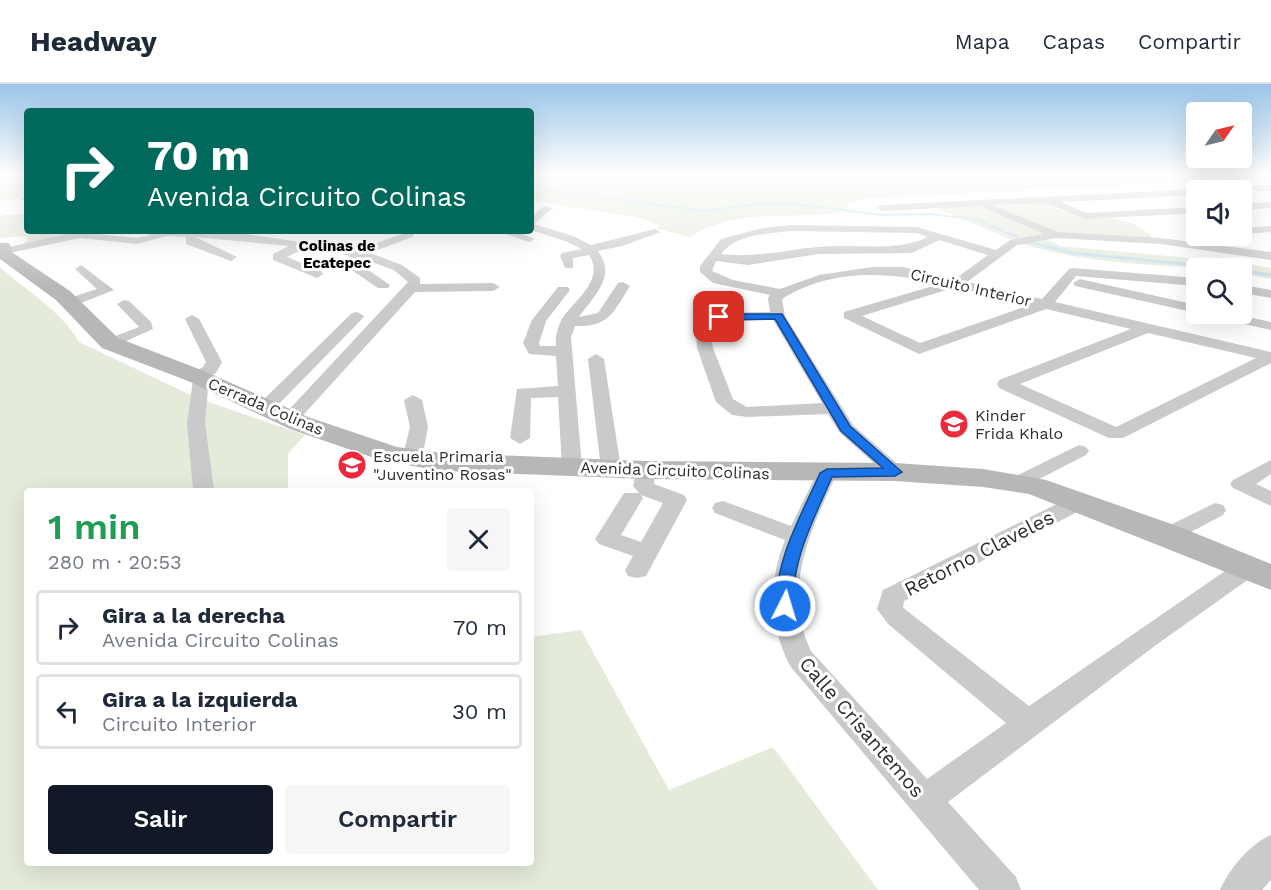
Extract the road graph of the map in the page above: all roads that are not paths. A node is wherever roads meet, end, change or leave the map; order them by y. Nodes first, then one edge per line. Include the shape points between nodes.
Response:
1 (999, 212) edge
2 (1075, 212) edge
3 (1167, 212) edge
4 (1271, 229) edge
5 (1252, 230) edge
6 (655, 232) dead end
7 (91, 234) edge
8 (166, 234) edge
9 (182, 234) edge
10 (534, 234) edge
11 (195, 235) junction
12 (408, 235) dead end
13 (610, 235) dead end
14 (940, 235) junction
15 (1186, 235) edge
16 (1056, 236) junction
17 (424, 239) dead end
18 (577, 241) junction
19 (1161, 241) junction
20 (301, 244) junction
21 (2, 247) edge
22 (592, 250) junction
23 (997, 254) junction
24 (364, 255) junction
25 (1271, 256) edge
26 (231, 257) dead end
27 (713, 257) junction
28 (569, 266) dead end
29 (81, 269) dead end
30 (410, 273) junction
31 (318, 274) dead end
32 (429, 274) dead end
33 (1065, 280) junction
34 (1186, 281) edge
35 (959, 282) junction
36 (383, 285) dead end
37 (623, 286) dead end
38 (493, 287) dead end
39 (411, 288) junction
40 (563, 290) dead end
41 (1252, 291) edge
42 (782, 293) junction
43 (1271, 294) edge
44 (71, 302) junction
45 (124, 304) dead end
46 (1046, 304) junction
47 (1186, 307) edge
48 (357, 316) dead end
49 (778, 316) junction
50 (192, 319) dead end
51 (568, 321) junction
52 (1252, 322) edge
53 (1271, 326) edge
54 (1146, 328) junction
55 (110, 343) junction
56 (564, 351) junction
57 (1271, 357) edge
58 (596, 359) dead end
59 (199, 378) junction
60 (567, 391) junction
61 (413, 400) dead end
62 (265, 408) junction
63 (834, 408) junction
64 (290, 419) junction
65 (520, 438) dead end
66 (1079, 451) dead end
67 (412, 459) junction
68 (1271, 466) edge
69 (572, 467) junction
70 (611, 469) junction
71 (645, 470) junction
72 (895, 472) junction
73 (827, 473) junction
74 (1017, 483) junction
75 (204, 488) edge
76 (632, 498) dead end
77 (1271, 499) edge
78 (1079, 502) junction
79 (723, 508) dead end
80 (1215, 510) dead end
81 (1168, 535) junction
82 (799, 537) junction
83 (1259, 573) edge
84 (1029, 724) junction
85 (924, 800) junction
86 (1271, 853) edge
87 (1003, 890) edge
88 (1238, 890) edge

1 - 16 street
2 - 3 street via 1085,216
4 - 5 street
6 - 22 street
7 - 8 street via 137,241
7 - 21 street
9 - 11 street
10 - 18 street
11 - 20 street
11 - 26 street via 190,242
12 - 24 street
13 - 18 street
14 - 23 street
14 - 27 street via 912,249 819,250 755,261
14 - 27 street via 904,229 791,228 725,241
15 - 19 street via 1166,236
16 - 19 street
16 - 23 street via 1014,242
17 - 24 street
18 - 22 street
19 - 25 street
20 - 24 street
20 - 31 street via 277,256
21 - 44 main road, Cerrada Colinas
22 - 28 street via 566,256
22 - 51 street, Avenida Circuito Colinas via 600,265 600,277
23 - 35 street
24 - 30 street
24 - 36 street via 348,262
27 - 42 street via 706,266 710,276
29 - 44 street via 107,290
30 - 32 street
30 - 39 street via 415,281
33 - 34 street via 1073,272
33 - 46 street
33 - 47 street
35 - 42 street, Circuito Interior via 903,271 869,270 808,283
35 - 46 street, Circuito Interior
35 - 46 street via 849,315 919,349
37 - 51 street via 601,319
38 - 39 street
39 - 64 street
40 - 56 street via 539,320 531,343 535,351
41 - 43 street
42 - 49 street via 775,298
44 - 55 main road, Cerrada Colinas
45 - 55 street via 146,329
46 - 54 street, Circuito Interior
48 - 62 street
49 - 63 street
49 - 63 street via 719,317 709,320 703,329 705,348 725,402 747,412
50 - 59 street via 214,362
51 - 56 street, Avenida Circuito Colinas
52 - 53 street
54 - 57 street, Circuito Interior
54 - 57 street via 1005,384 1116,434
55 - 59 main road, Cerrada Colinas
56 - 60 street, Avenida Circuito Colinas
58 - 70 street
59 - 62 main road, Cerrada Colinas
59 - 75 street via 196,423
60 - 65 street via 524,393
60 - 69 street, Avenida Circuito Colinas
61 - 67 street via 419,427
62 - 64 main road, Cerrada Colinas
63 - 72 street via 846,428
64 - 67 main road, Cerrada Colinas
66 - 74 street
67 - 69 main road, Cerrada Colinas
68 - 77 street via 1240,484
69 - 70 main road, Avenida Circuito Colinas
70 - 71 main road, Avenida Circuito Colinas
71 - 73 main road, Avenida Circuito Colinas
71 - 76 street via 643,486 676,501 643,561 607,538
72 - 73 main road, Avenida Circuito Colinas
72 - 74 main road
73 - 82 street, Calle Crisantemos
74 - 78 main road
78 - 81 main road
78 - 84 street, Retorno Claveles via 892,596 889,602 897,617
79 - 82 street
80 - 81 street
81 - 83 main road
82 - 85 street, Calle Crisantemos via 784,590 786,623 800,658
83 - 84 street via 1146,638
84 - 85 street
85 - 87 street, Calle Crisantemos
86 - 88 street

